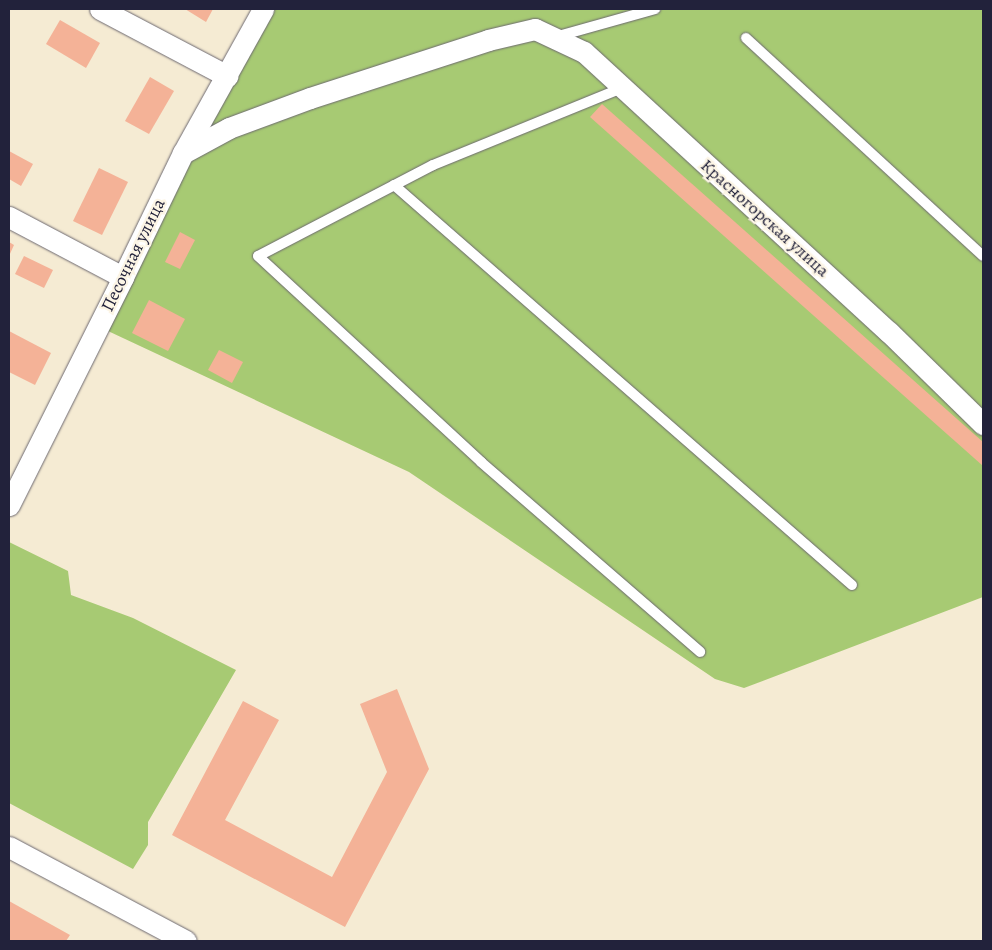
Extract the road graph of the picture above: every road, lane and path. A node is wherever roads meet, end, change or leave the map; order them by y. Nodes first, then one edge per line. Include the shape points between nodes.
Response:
1 (100, 9) edge
2 (263, 9) edge
3 (655, 9) edge
4 (543, 34) junction
5 (746, 38) dead end
6 (227, 76) junction
7 (622, 88) junction
8 (183, 153) junction
9 (394, 185) junction
10 (9, 217) edge
11 (983, 256) edge
12 (123, 277) junction
13 (983, 424) edge
14 (16, 476) edge
15 (9, 504) edge
16 (852, 586) dead end
17 (700, 652) dead end
18 (9, 847) edge
19 (186, 941) edge

1 - 6 street
2 - 6 street, Песочная улица
3 - 4 lane
4 - 7 street, Красногорская улица via 584,52
4 - 8 street via 488,40 310,98 229,128
5 - 11 lane
6 - 8 street, Песочная улица
7 - 9 lane via 433,165
7 - 13 street, Красногорская улица via 889,332
8 - 12 street, Песочная улица
9 - 16 lane
9 - 17 lane via 258,256 481,462
10 - 12 street
12 - 14 street, Песочная улица
14 - 15 street, Песочная улица
18 - 19 street

